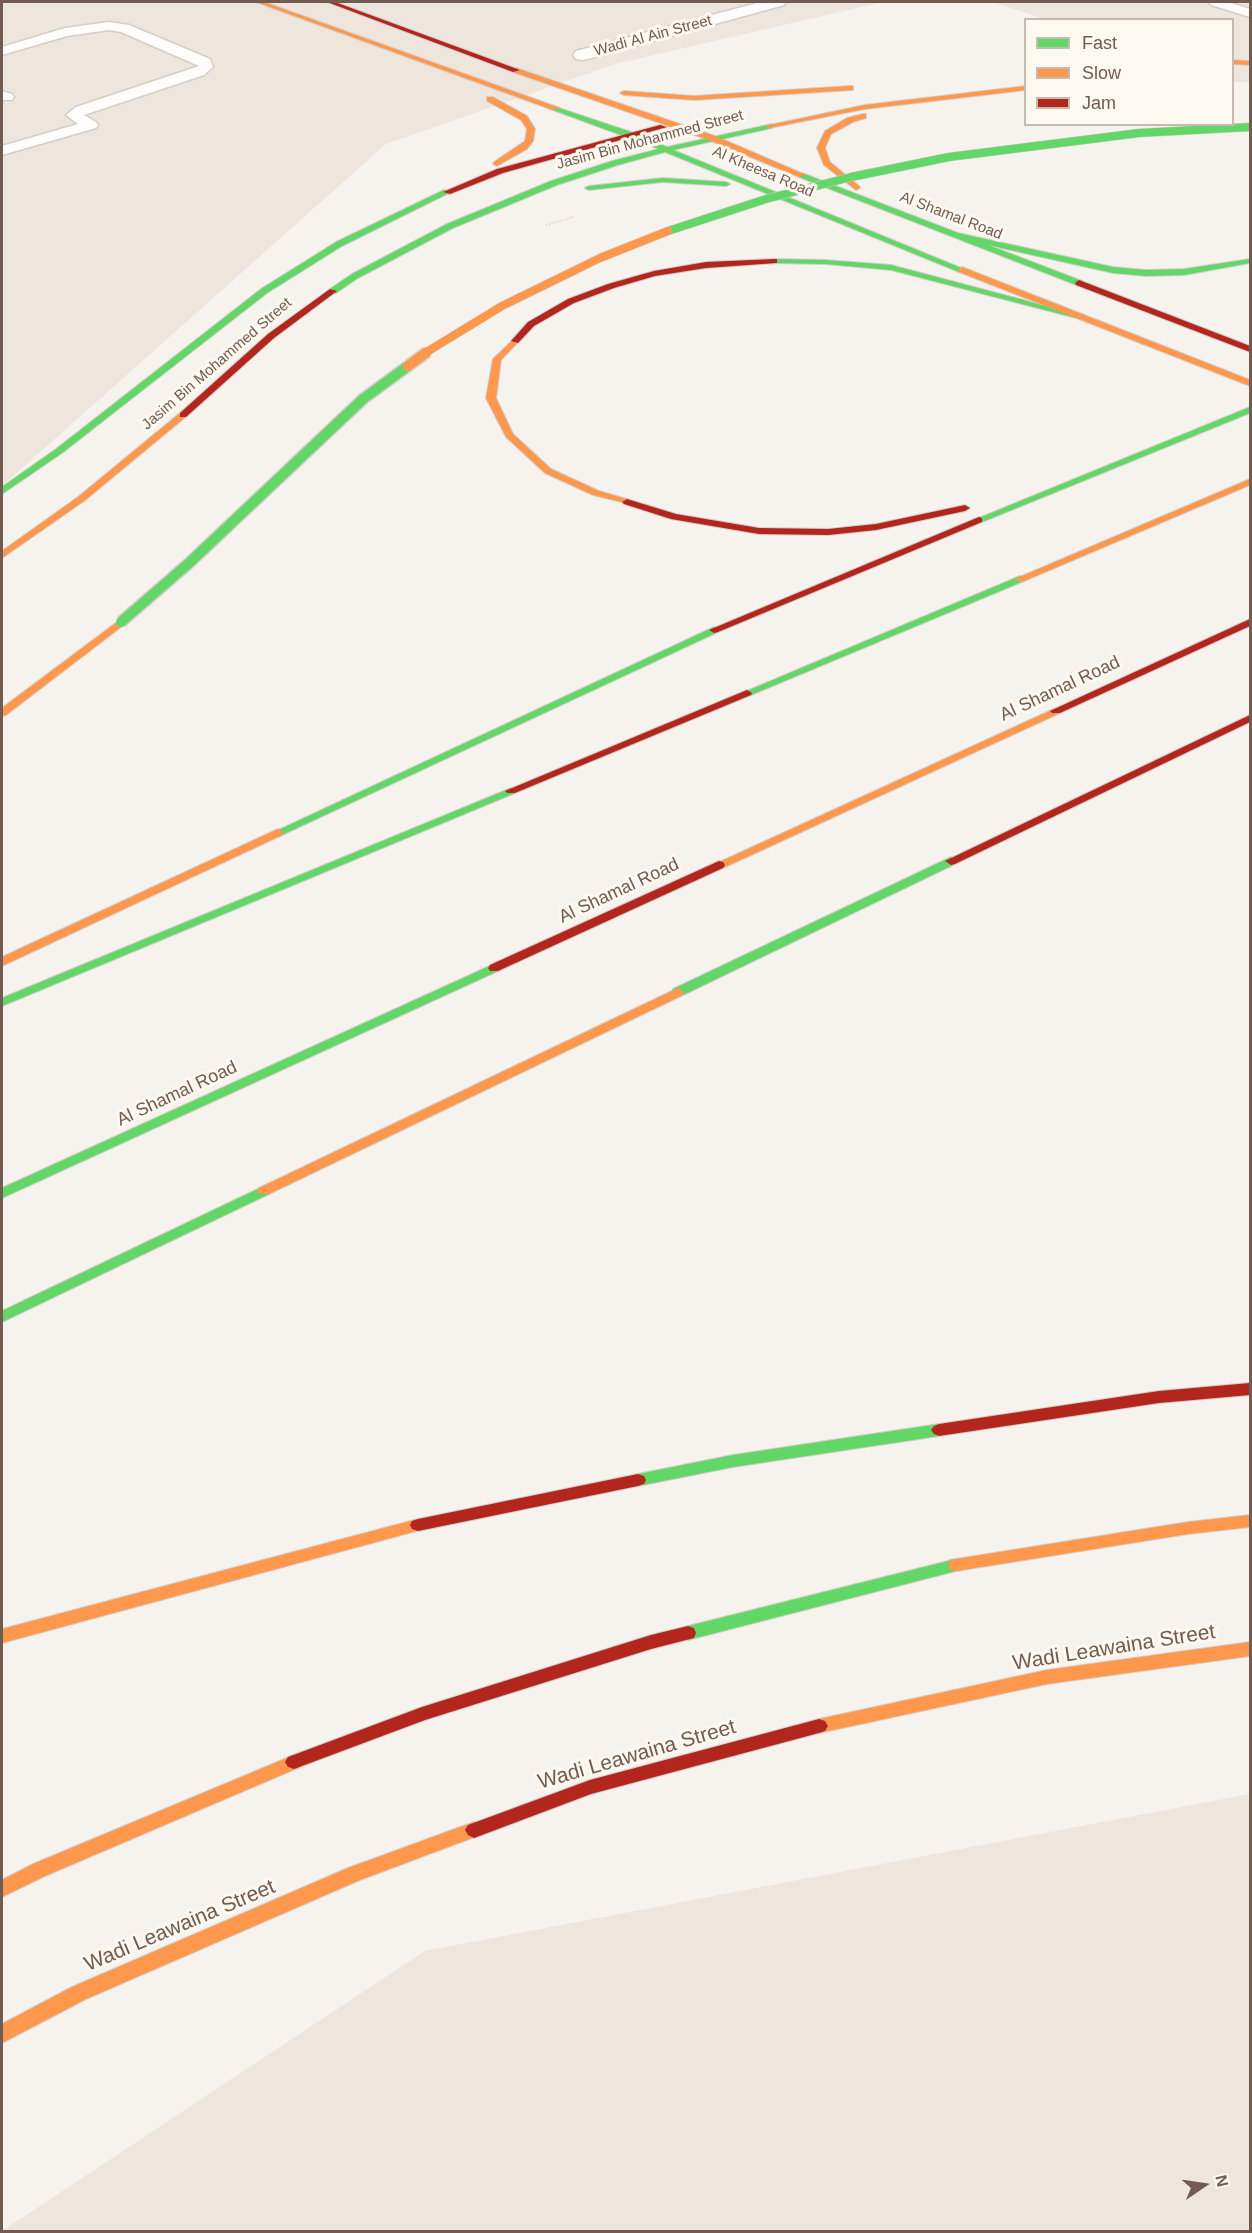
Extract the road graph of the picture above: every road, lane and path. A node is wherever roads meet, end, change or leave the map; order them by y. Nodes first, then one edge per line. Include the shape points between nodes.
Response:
1 (259, 2) edge
2 (330, 2) edge
3 (778, 2) edge
4 (1216, 2) edge
5 (752, 4) edge
6 (1251, 14) edge
7 (2, 51) edge
8 (582, 55) dead end
9 (1234, 62) edge
10 (1251, 63) edge
11 (513, 69) junction
12 (464, 77) junction
13 (1024, 88) edge
14 (918, 99) junction
15 (739, 109) dead end
16 (697, 119) dead end
17 (674, 124) junction
18 (1251, 127) edge
19 (631, 135) junction
20 (712, 138) junction
21 (666, 149) junction
22 (2, 151) edge
23 (466, 183) junction
24 (763, 191) junction
25 (500, 204) junction
26 (879, 206) junction
27 (577, 216) dead end
28 (539, 228) dead end
29 (956, 235) junction
30 (1251, 261) edge
31 (1076, 315) junction
32 (1250, 349) edge
33 (1251, 383) edge
34 (1251, 410) edge
35 (1086, 475) junction
36 (1251, 482) edge
37 (2, 491) edge
38 (2, 555) edge
39 (1251, 622) edge
40 (2, 713) edge
41 (1251, 718) edge
42 (2, 962) edge
43 (2, 1002) edge
44 (2, 1194) edge
45 (2, 1317) edge
46 (1251, 1389) edge
47 (1251, 1521) edge
48 (2, 1636) edge
49 (1251, 1649) edge
50 (2, 1889) edge
51 (2, 2034) edge

1 - 12 main road, Al Kheesa Road
2 - 11 main road
3 - 5 street, Wadi Al Ain Street
4 - 6 lane
5 - 8 street, Wadi Al Ain Street
7 - 22 lane via 65,32 124,27 205,62 206,67 73,114 91,125
9 - 10 main road
11 - 15 main road, Jasim Bin Mohammed Street via 621,92 665,97 714,98 855,88
11 - 17 main road
12 - 19 main road, Al Kheesa Road
12 - 23 main road via 481,93 524,118 531,135 516,153
13 - 14 main road, Jasim Bin Mohammed Street
14 - 20 main road, Jasim Bin Mohammed Street
14 - 26 main road via 850,120 822,141 822,156 827,163
16 - 17 main road, Jasim Bin Mohammed Street
17 - 19 main road, Jasim Bin Mohammed Street
17 - 20 main road, Al Shamal Road
18 - 40 main road, bridge via 1139,133 938,159 766,199 692,222 600,258 502,306 438,344 363,399 189,564
19 - 21 main road, Al Kheesa Road
19 - 23 main road, Jasim Bin Mohammed Street
20 - 21 main road, Jasim Bin Mohammed Street
20 - 26 main road, Al Shamal Road
21 - 24 main road, Al Kheesa Road
21 - 25 main road, Jasim Bin Mohammed Street
23 - 37 main road, Jasim Bin Mohammed Street via 370,227 264,291
24 - 25 main road via 663,180
24 - 31 main road, Al Kheesa Road
25 - 38 main road, Jasim Bin Mohammed Street via 401,250 312,305 144,449
26 - 29 main road, Al Shamal Road
27 - 28 path
29 - 30 main road via 1113,270 1146,273 1184,272
29 - 32 main road, Al Shamal Road
31 - 33 main road, Al Kheesa Road
31 - 35 main road via 891,268 764,261 706,266 611,286 571,301 531,324 497,359 491,398 509,435 548,471 596,493 674,517 759,531 828,532 876,527 947,513
34 - 35 main road
35 - 42 main road via 687,642
36 - 43 main road
39 - 44 main road, Al Shamal Road
41 - 45 main road
46 - 48 main road via 1159,1397 733,1461 392,1530
47 - 50 main road via 955,1565 651,1642 422,1714 262,1774
49 - 51 main road, Wadi Leawaina Street via 1047,1677 840,1720 590,1787 354,1874 79,1993

